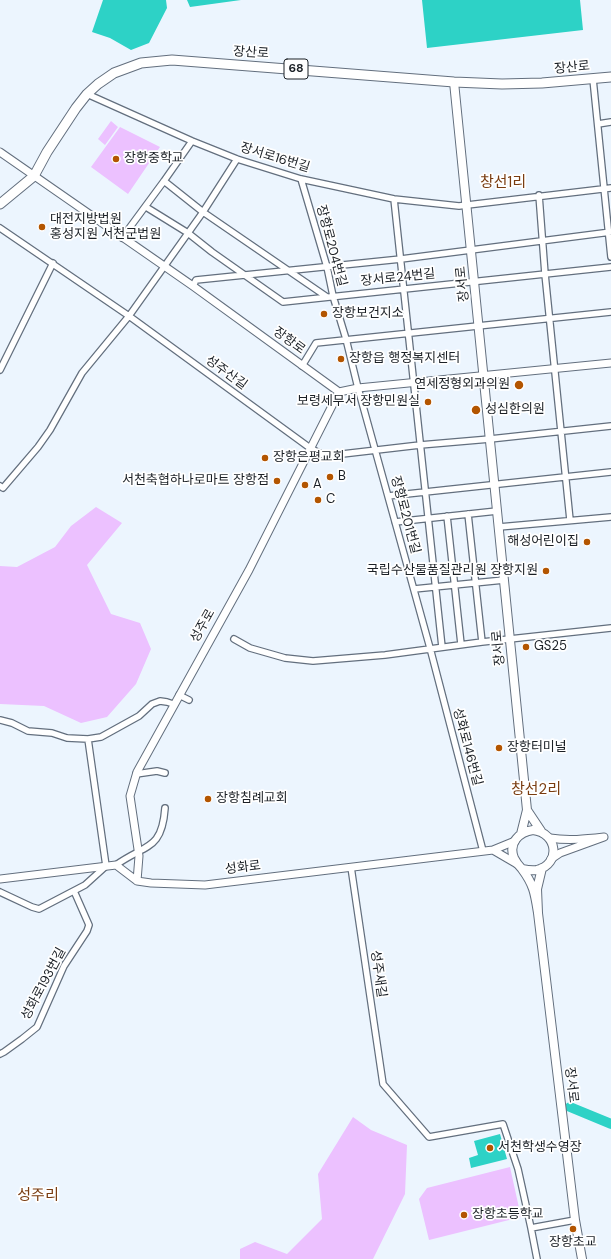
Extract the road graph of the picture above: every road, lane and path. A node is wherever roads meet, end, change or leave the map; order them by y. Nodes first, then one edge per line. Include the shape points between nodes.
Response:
1 (611, 77) edge
2 (593, 79) junction
3 (454, 82) junction
4 (87, 94) junction
5 (611, 122) edge
6 (598, 124) junction
7 (192, 141) junction
8 (0, 152) edge
9 (237, 159) junction
10 (34, 176) junction
11 (301, 179) junction
12 (164, 181) junction
13 (611, 188) edge
14 (604, 189) junction
15 (539, 196) junction
16 (394, 199) junction
17 (0, 204) edge
18 (467, 205) junction
19 (146, 207) junction
20 (203, 212) junction
21 (0, 228) edge
22 (610, 232) edge
23 (188, 233) junction
24 (122, 238) junction
25 (543, 240) junction
26 (471, 251) junction
27 (611, 257) edge
28 (400, 259) junction
29 (53, 263) junction
30 (164, 267) junction
31 (327, 267) junction
32 (611, 267) edge
33 (290, 272) junction
34 (545, 274) junction
35 (246, 276) junction
36 (474, 281) junction
37 (193, 286) junction
38 (403, 290) junction
39 (333, 296) junction
40 (327, 297) junction
41 (611, 312) edge
42 (129, 316) junction
43 (549, 319) junction
44 (479, 325) junction
45 (408, 333) junction
46 (346, 339) junction
47 (611, 363) edge
48 (302, 366) junction
49 (554, 369) junction
50 (0, 370) edge
51 (484, 376) junction
52 (413, 383) junction
53 (358, 388) junction
54 (339, 392) junction
55 (611, 426) edge
56 (561, 431) junction
57 (490, 439) junction
58 (420, 445) junction
59 (310, 448) junction
60 (376, 450) junction
61 (611, 472) edge
62 (566, 476) junction
63 (495, 484) junction
64 (0, 486) edge
65 (425, 492) junction
66 (388, 496) junction
67 (497, 511) junction
68 (468, 514) junction
69 (447, 516) junction
70 (611, 517) edge
71 (428, 518) junction
72 (570, 520) junction
73 (395, 522) junction
74 (499, 528) junction
75 (504, 580) junction
76 (475, 583) junction
77 (455, 586) junction
78 (436, 587) junction
79 (414, 590) junction
80 (611, 628) edge
81 (510, 638) junction
82 (234, 639) dead end
83 (482, 642) junction
84 (461, 644) junction
85 (442, 646) junction
86 (430, 648) junction
87 (179, 695) junction
88 (189, 700) dead end
89 (173, 704) junction
90 (0, 720) edge
91 (88, 739) junction
92 (165, 773) dead end
93 (136, 774) junction
94 (166, 808) dead end
95 (527, 810) junction
96 (541, 831) junction
97 (521, 834) junction
98 (608, 836) edge
99 (550, 838) junction
100 (515, 841) junction
101 (493, 850) junction
102 (483, 851) junction
103 (138, 852) junction
104 (551, 859) junction
105 (116, 865) junction
106 (106, 866) junction
107 (520, 867) junction
108 (351, 868) junction
109 (542, 868) junction
110 (0, 879) edge
111 (137, 881) junction
112 (74, 891) junction
113 (0, 892) edge
114 (538, 913) junction
115 (0, 1054) edge
116 (575, 1220) junction
117 (531, 1228) junction
118 (537, 1259) edge
119 (582, 1259) edge

1 - 2 main road, 장산로 / 68
2 - 3 main road, 장산로 / 68 via 502,84
2 - 6 street
3 - 4 main road, 장산로 / 68 via 172,60 141,63 114,73
3 - 18 main road, 장서로
4 - 7 street, 장서로16번길
4 - 10 main road, 장산로 / 68 via 47,152
5 - 6 street
6 - 14 street
7 - 9 street, 장서로16번길
7 - 12 street
8 - 10 street, 장항로
9 - 11 street, 장서로16번길
9 - 20 street
10 - 17 main road, 장산로 / 68
10 - 24 street, 장항로
11 - 16 street, 장서로16번길
11 - 31 street, 장항로204번길
12 - 19 street
12 - 20 street
13 - 14 street, 장서로16번길
14 - 15 street, 장서로16번길
14 - 22 street
15 - 18 street, 장서로16번길
15 - 25 street
16 - 18 street, 장서로16번길
16 - 28 street
18 - 26 main road, 장서로
19 - 23 street
19 - 24 street
20 - 23 street
20 - 33 street
21 - 29 street, 성주산길
22 - 25 street
22 - 27 street
23 - 30 street
23 - 35 street
24 - 30 street, 장항로
25 - 26 street
25 - 34 street
26 - 28 street
26 - 36 main road, 장서로
28 - 31 street
28 - 38 street
29 - 42 street, 성주산길
29 - 50 street
30 - 37 street, 장항로
30 - 42 street
31 - 33 street
31 - 39 street, 장항로204번길
32 - 34 street, 장서로24번길
33 - 35 street
33 - 40 street
34 - 36 street, 장서로24번길
34 - 43 street
35 - 37 street via 196,280
35 - 40 street, 장서로24번길 via 282,302
36 - 38 street, 장서로24번길
36 - 44 main road, 장서로
37 - 48 street, 장항로
38 - 39 street, 장서로24번길
38 - 45 street
39 - 40 street, 장서로24번길
39 - 46 street, 장항로204번길
41 - 43 street
42 - 59 street, 성주산길
42 - 64 street via 82,373 38,447 3,488
43 - 44 street
43 - 49 street
44 - 45 street
44 - 51 main road, 장서로
45 - 46 street
45 - 52 street
46 - 48 street via 316,343
46 - 53 street, 장항로204번길
47 - 49 street
48 - 54 street, 장항로
49 - 51 street
49 - 56 street
51 - 52 street
51 - 57 main road, 장서로
52 - 53 street
52 - 58 street
53 - 54 street
53 - 60 street, 장항로201번길
54 - 59 street, 성주로
55 - 56 street, 성주산길
56 - 57 street, 성주산길
56 - 62 street
57 - 58 street, 성주산길
57 - 63 main road, 장서로
58 - 60 street, 성주산길
58 - 65 street
59 - 60 street, 성주산길 via 325,456
59 - 87 street, 성주로 via 249,570
60 - 66 street, 장항로201번길
61 - 62 street
62 - 63 street
62 - 72 street
63 - 65 street
63 - 67 main road, 장서로
65 - 66 street
65 - 71 street
66 - 73 street, 장항로201번길
67 - 68 street
67 - 74 main road, 장서로
68 - 69 street
68 - 76 street
69 - 71 street
69 - 77 street
70 - 72 street
71 - 73 street
71 - 78 street
72 - 74 street
73 - 79 street, 장항로201번길
74 - 75 main road, 장서로
75 - 76 street
75 - 81 main road, 장서로
76 - 77 street
76 - 83 street
77 - 78 street
77 - 84 street
78 - 79 street
78 - 85 street
79 - 86 street, 장항로201번길
80 - 81 street
81 - 83 street
81 - 95 main road, 장서로
82 - 86 street via 250,648 285,658 313,661
83 - 84 street
84 - 85 street
85 - 86 street
86 - 102 street, 성화로146번길
87 - 88 street
87 - 89 street, 성주로
89 - 91 street via 160,701 152,704 139,716 101,737
89 - 93 street, 성주로
90 - 91 street via 28,731
91 - 106 street
92 - 93 street
93 - 103 street, 성주로 via 130,796
94 - 103 street via 161,833 155,842
95 - 96 main road
95 - 97 main road
96 - 97 main road via 533,830
96 - 99 main road
97 - 100 main road
98 - 99 street via 576,840
98 - 104 street via 560,853
99 - 104 main road via 554,850
100 - 101 street, 성화로
100 - 107 main road via 512,852
101 - 102 street, 성화로
101 - 107 street
102 - 108 street, 성화로
103 - 105 street
103 - 111 street, 성주로
104 - 109 main road
105 - 106 street
105 - 111 street
106 - 110 street
106 - 112 street via 85,885
107 - 109 main road via 538,870
107 - 114 main road via 530,879
108 - 111 street, 성화로 via 205,885
108 - 117 street, 성주새길 via 383,1084 429,1137 503,1124 518,1169
109 - 114 main road via 537,889
112 - 113 street via 39,909
112 - 115 street, 성화로193번길 via 89,925 87,931 64,966 37,1026
114 - 116 main road, 장서로
116 - 117 street
116 - 119 main road, 장서로
117 - 118 street

